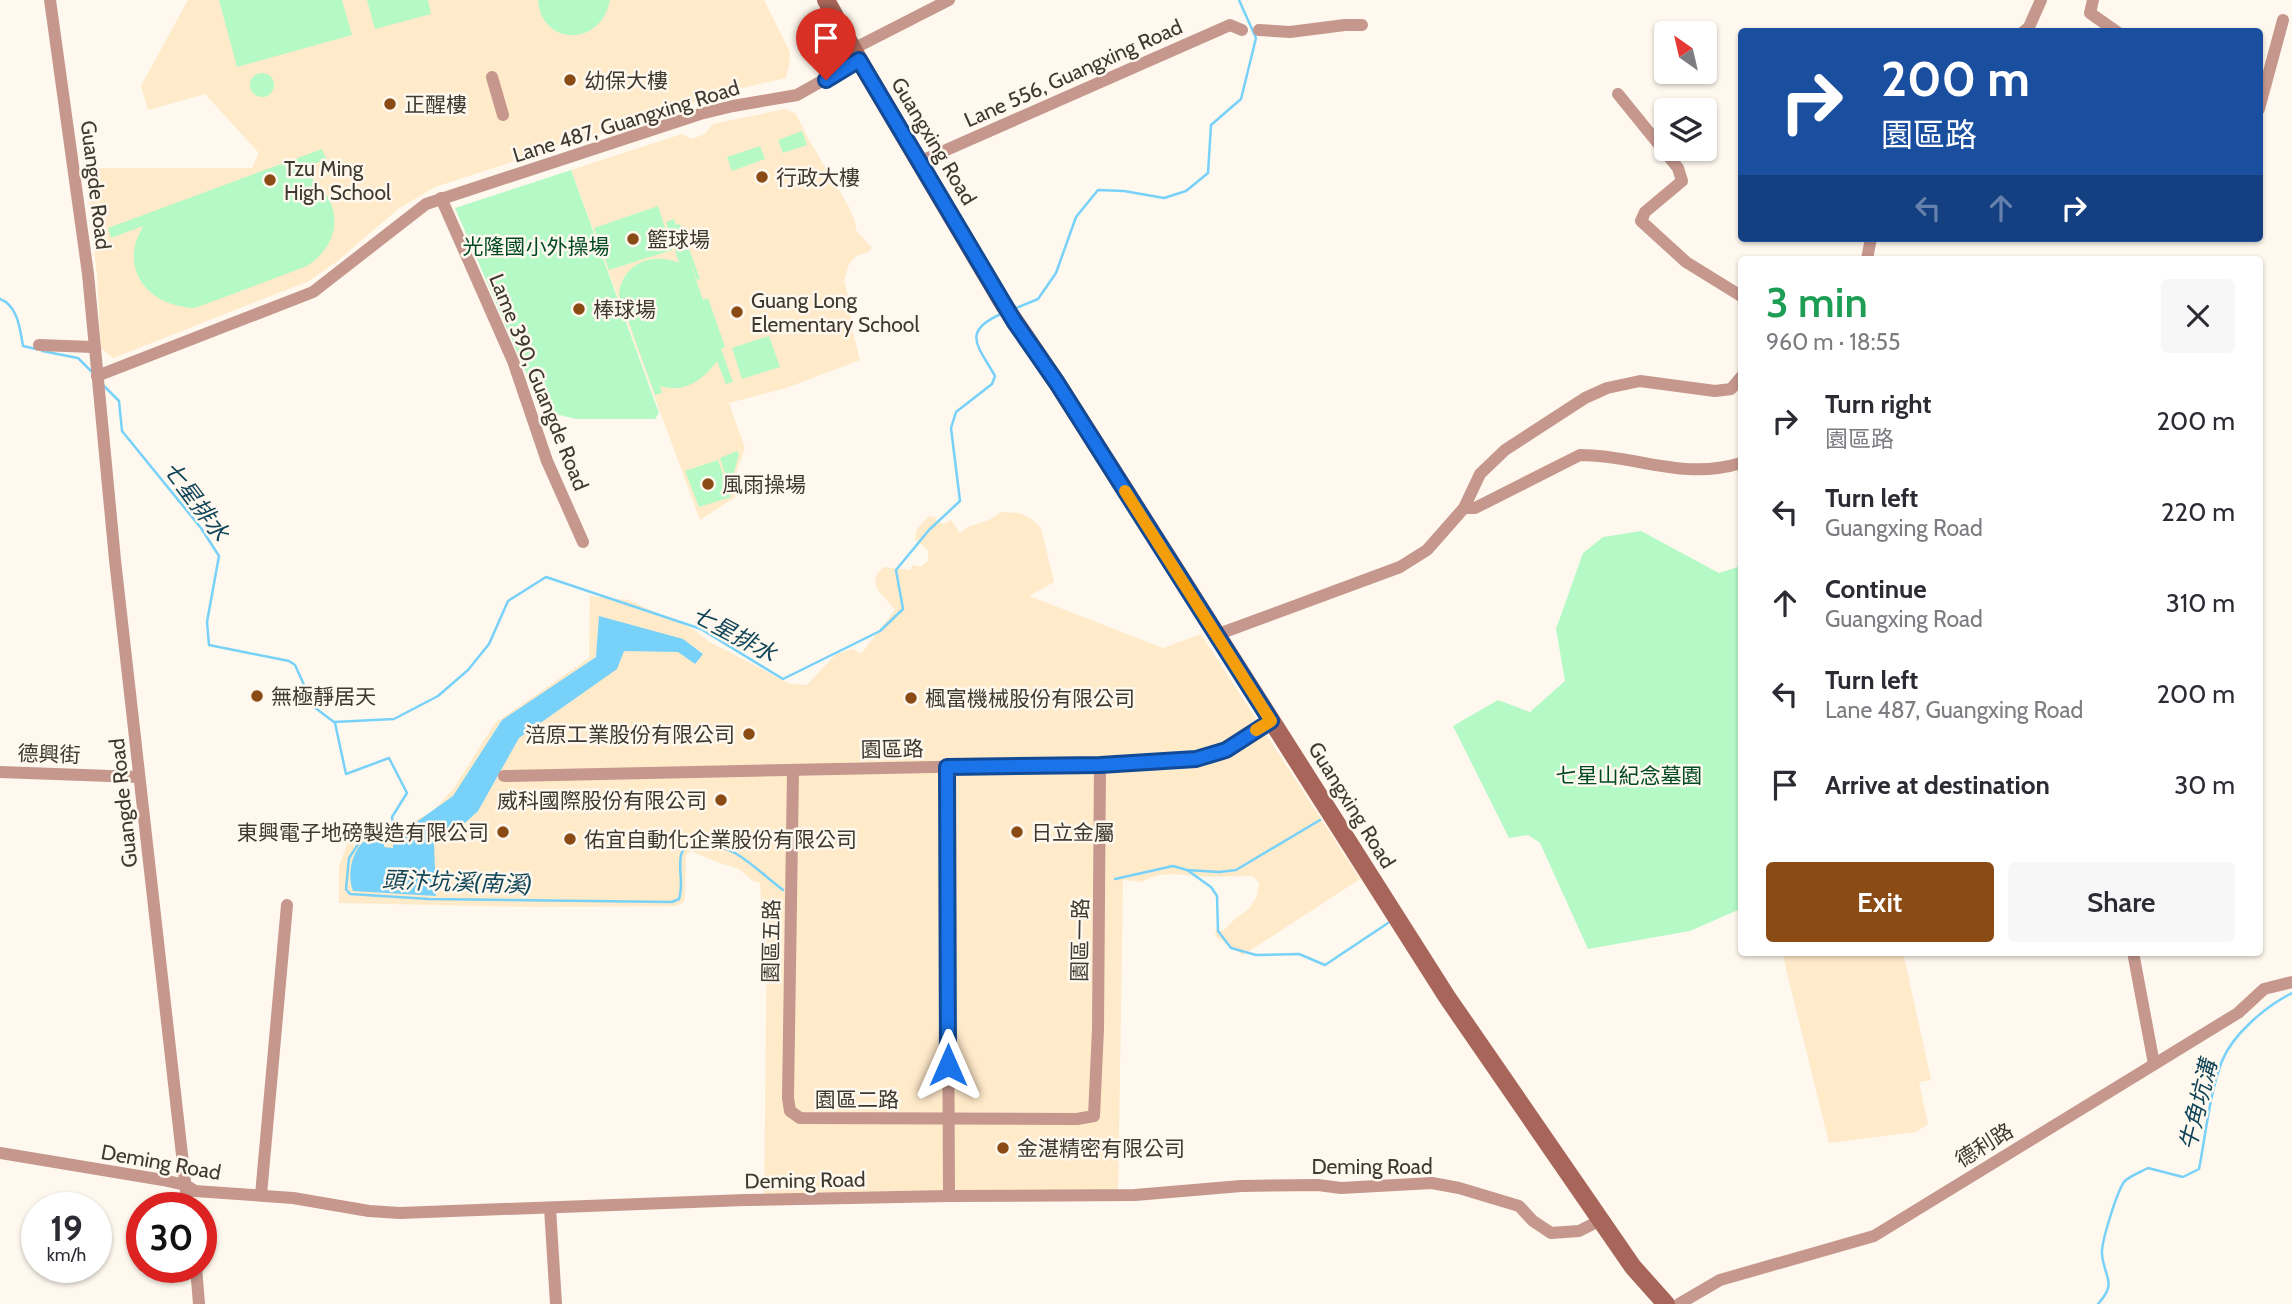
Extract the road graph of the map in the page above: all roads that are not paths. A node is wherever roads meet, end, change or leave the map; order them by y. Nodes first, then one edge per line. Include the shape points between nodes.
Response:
1 (50, 0) edge
2 (826, 0) edge
3 (949, 0) edge
4 (2040, 0) edge
5 (2093, 0) edge
6 (2283, 19) dead end
7 (1362, 25) dead end
8 (2028, 28) edge
9 (2111, 28) edge
10 (1242, 30) dead end
11 (1259, 30) dead end
12 (856, 54) junction
13 (492, 77) dead end
14 (2263, 93) edge
15 (1618, 94) dead end
16 (503, 115) dead end
17 (919, 162) junction
18 (441, 198) junction
19 (1738, 294) edge
20 (39, 345) dead end
21 (93, 347) junction
22 (97, 376) junction
23 (1738, 381) edge
24 (1738, 463) edge
25 (1464, 509) junction
26 (583, 542) dead end
27 (1216, 635) junction
28 (1271, 721) junction
29 (1100, 765) junction
30 (947, 767) junction
31 (793, 771) junction
32 (0, 772) edge
33 (504, 776) dead end
34 (138, 777) junction
35 (287, 905) dead end
36 (2134, 956) edge
37 (2292, 982) edge
38 (2154, 1064) junction
39 (790, 1111) joint
40 (1094, 1116) joint
41 (949, 1119) junction
42 (0, 1153) edge
43 (185, 1185) junction
44 (186, 1192) edge
45 (261, 1195) junction
46 (949, 1196) junction
47 (550, 1208) junction
48 (1601, 1220) junction
49 (197, 1283) edge
50 (200, 1304) edge
51 (556, 1304) edge
52 (1666, 1304) edge
53 (1679, 1304) edge

1 - 21 street, Guangde Road via 88,274
2 - 12 main road, Guangxing Road
3 - 12 street, Lane 487, Guangxing Road
4 - 8 street
5 - 9 street via 2090,13
6 - 14 street
7 - 11 street via 1290,32
10 - 17 street, Lane 556, Guangxing Road via 1230,25
12 - 17 main road, Guangxing Road
12 - 18 street, Lane 487, Guangxing Road via 797,95 700,114
13 - 16 street
15 - 19 street via 1682,176 1641,221 1686,262
17 - 27 main road, Guangxing Road via 1009,313
18 - 22 street, Lane 487, Guangxing Road via 410,214 313,292
18 - 26 street, Lame 390, Guangde Road via 513,361 547,461
20 - 21 street
21 - 22 street, Guangde Road
22 - 34 street, Guangde Road
23 - 25 street via 1731,389 1715,391 1640,380 1584,398 1505,450 1480,474
24 - 25 street via 1697,470 1580,455 1475,508
25 - 27 street via 1427,550 1400,567
27 - 28 main road, Guangxing Road
28 - 29 street, 園區路 via 1213,755 1174,762
28 - 48 main road, Guangxing Road via 1447,997
29 - 30 street, 園區路
29 - 40 street, 園區一路
30 - 31 street, 園區路
30 - 41 street
31 - 33 street, 園區路
31 - 39 street, 園區五路
32 - 34 street, 德興街
34 - 43 street, Guangde Road
35 - 45 street
36 - 38 street
37 - 38 street, 德利路 via 2264,989 2238,1013
38 - 53 street, 德利路 via 1874,1236 1720,1280
39 - 41 street, 園區二路 via 800,1118
40 - 41 street, 園區二路
41 - 46 street
42 - 43 street, Deming Road
43 - 44 street, Guangde Road
43 - 45 street, Deming Road via 195,1191
45 - 47 street, Deming Road via 400,1213
46 - 47 street, Deming Road
46 - 48 street, Deming Road via 1135,1195 1241,1186 1432,1183 1519,1206 1551,1233 1579,1231
47 - 51 street
48 - 52 main road, Guangxing Road
49 - 50 street

